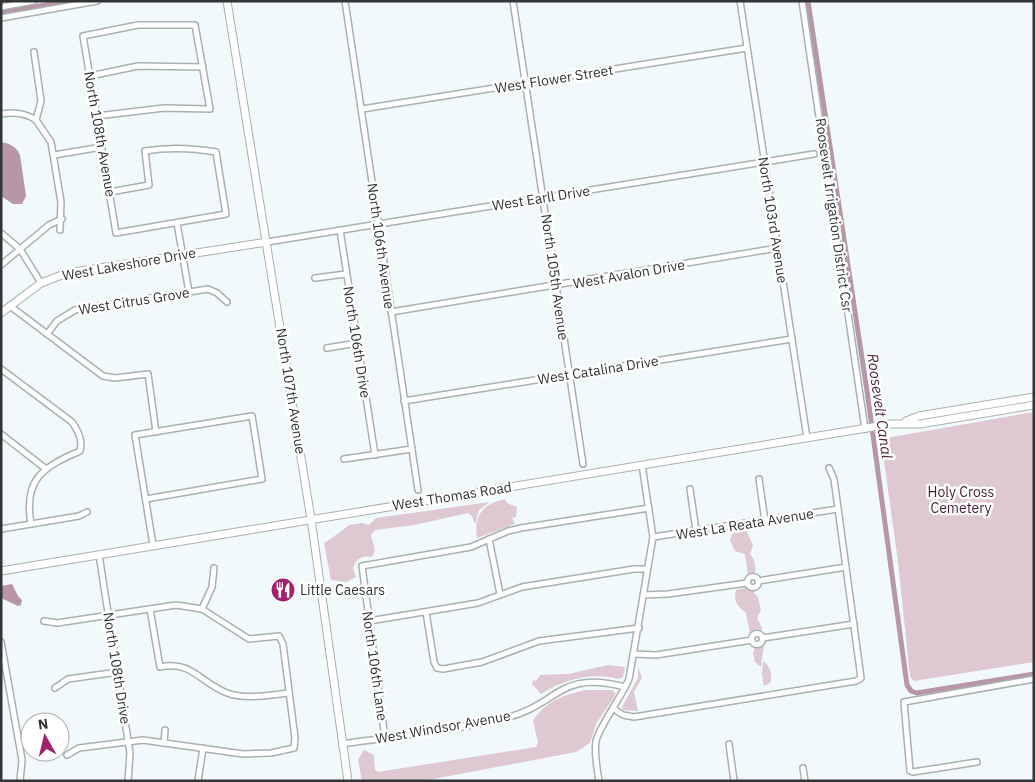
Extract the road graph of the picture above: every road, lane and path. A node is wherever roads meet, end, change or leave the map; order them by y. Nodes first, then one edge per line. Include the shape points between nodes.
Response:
1 (34, 1) edge
2 (98, 1) edge
3 (227, 1) edge
4 (345, 1) edge
5 (513, 1) edge
6 (740, 1) edge
7 (802, 1) edge
8 (1, 7) edge
9 (1, 18) edge
10 (747, 48) junction
11 (34, 52) dead end
12 (203, 68) junction
13 (90, 76) junction
14 (525, 84) junction
15 (362, 108) junction
16 (1, 114) edge
17 (97, 116) junction
18 (36, 120) junction
19 (102, 147) junction
20 (54, 154) junction
21 (814, 154) dead end
22 (764, 162) junction
23 (110, 192) junction
24 (543, 198) junction
25 (62, 219) junction
26 (177, 223) junction
27 (378, 224) junction
28 (60, 230) dead end
29 (340, 230) junction
30 (1, 233) edge
31 (267, 242) junction
32 (778, 248) junction
33 (20, 249) junction
34 (183, 254) junction
35 (1, 265) edge
36 (346, 274) junction
37 (315, 278) dead end
38 (41, 283) junction
39 (555, 287) junction
40 (189, 292) junction
41 (227, 302) dead end
42 (10, 306) junction
43 (391, 312) junction
44 (1, 313) edge
45 (47, 334) junction
46 (792, 339) junction
47 (357, 343) junction
48 (327, 348) dead end
49 (1, 369) edge
50 (569, 374) junction
51 (1034, 396) edge
52 (404, 401) junction
53 (1034, 405) edge
54 (903, 422) junction
55 (865, 429) junction
56 (156, 432) junction
57 (1, 434) edge
58 (807, 438) junction
59 (412, 449) junction
60 (375, 455) junction
61 (344, 459) dead end
62 (583, 464) dead end
63 (642, 465) junction
64 (829, 468) dead end
65 (46, 469) junction
66 (759, 479) dead end
67 (690, 489) dead end
68 (418, 490) dead end
69 (146, 500) junction
70 (649, 508) junction
71 (838, 509) junction
72 (87, 512) dead end
73 (311, 519) junction
74 (765, 521) junction
75 (31, 524) junction
76 (1, 529) edge
77 (696, 531) junction
78 (653, 537) junction
79 (489, 539) junction
80 (153, 545) junction
81 (99, 555) junction
82 (846, 567) junction
83 (214, 568) dead end
84 (647, 569) junction
85 (1, 571) edge
86 (500, 594) junction
87 (644, 595) junction
88 (150, 609) junction
89 (202, 609) junction
90 (426, 612) junction
91 (108, 616) junction
92 (44, 621) dead end
93 (369, 621) junction
94 (854, 624) junction
95 (639, 628) junction
96 (1, 642) edge
97 (634, 654) junction
98 (4, 667) edge
99 (118, 672) junction
100 (1034, 679) edge
101 (625, 687) junction
102 (55, 688) dead end
103 (289, 693) junction
104 (614, 709) junction
105 (165, 730) dead end
106 (385, 738) junction
107 (129, 741) junction
108 (164, 743) junction
109 (342, 744) junction
110 (729, 744) dead end
111 (203, 748) junction
112 (70, 753) edge
113 (977, 762) dead end
114 (803, 768) dead end
115 (20, 781) edge
116 (128, 781) edge
117 (198, 781) edge
118 (348, 781) edge
119 (599, 781) edge
120 (734, 781) edge
121 (805, 781) edge

1 - 8 street
2 - 9 street
3 - 31 main road, North 107th Avenue
4 - 15 street, North 106th Avenue
5 - 14 street, North 105th Avenue
6 - 10 street, North 103rd Avenue
7 - 55 street, Roosevelt Irrigation District Csr
10 - 14 street, West Flower Street
10 - 22 street, North 103rd Avenue
11 - 18 street via 41,101
12 - 13 street via 138,66
12 - 13 street, North 108th Avenue via 195,25 138,25 83,36
12 - 17 street via 210,108 164,108
13 - 17 street, North 108th Avenue
14 - 15 street, West Flower Street
14 - 24 street, North 105th Avenue
15 - 27 street, North 106th Avenue
16 - 18 street via 14,112
17 - 19 street, North 108th Avenue
18 - 20 street via 51,142
19 - 20 street
19 - 23 street, North 108th Avenue
20 - 25 street
21 - 22 street, West Earll Drive
22 - 24 street, West Earll Drive
22 - 32 street, North 103rd Avenue
23 - 26 street, North 108th Avenue via 116,233
23 - 26 street via 149,185 144,151 162,148 216,152 226,214
24 - 27 street, West Earll Drive
24 - 39 street, North 105th Avenue
25 - 28 street
25 - 33 street
26 - 34 street
27 - 29 street, West Earll Drive
27 - 43 street, North 106th Avenue
29 - 31 street, West Earll Drive
29 - 36 street, North 106th Drive
30 - 33 street
31 - 34 main road, West Lakeshore Drive
31 - 73 main road, North 107th Avenue
32 - 39 street, West Avalon Drive
32 - 46 street, North 103rd Avenue
33 - 35 street
33 - 38 street
34 - 38 main road, West Lakeshore Drive via 66,273
34 - 40 street
36 - 37 street
36 - 47 street, North 106th Drive
38 - 42 main road, West Lakeshore Drive
39 - 43 street, West Avalon Drive
39 - 50 street, North 105th Avenue
40 - 41 street, West Citrus Grove via 208,289 217,292
40 - 45 street, West Citrus Grove via 75,310 57,321
42 - 44 main road, West Lakeshore Drive
42 - 45 street
43 - 52 street, North 106th Avenue
45 - 56 street via 104,376 148,374
46 - 50 street, West Catalina Drive
46 - 58 street, North 103rd Avenue
47 - 48 street
47 - 60 street, North 106th Drive
49 - 65 street via 59,411 78,431 82,445 80,451 57,460
50 - 52 street, West Catalina Drive
50 - 62 street, North 105th Avenue
51 - 54 main road, West Thomas Road via 919,416
52 - 59 street, North 106th Avenue
53 - 54 main road, West Thomas Road via 920,424
54 - 55 main road, West Thomas Road
55 - 58 main road, West Thomas Road
56 - 69 street via 135,435
56 - 69 street via 252,416 262,479
57 - 65 street
58 - 63 main road, West Thomas Road
59 - 60 street
59 - 68 street, North 106th Avenue
60 - 61 street
63 - 70 street
63 - 73 main road, West Thomas Road
64 - 71 street via 834,479
65 - 75 street via 34,483 29,509
66 - 74 street
67 - 77 street
69 - 80 street
70 - 78 street
70 - 79 street via 521,528
71 - 74 street, West La Reata Avenue
71 - 82 street
72 - 75 street
73 - 80 main road, West Thomas Road
73 - 109 main road, North 107th Avenue
74 - 77 street, West La Reata Avenue
75 - 76 street
77 - 78 street, West La Reata Avenue
78 - 84 street
79 - 86 street
79 - 93 street, North 106th Lane via 471,547 362,566
80 - 81 main road, West Thomas Road
81 - 85 main road, West Thomas Road
81 - 91 street, North 108th Drive
82 - 87 street via 758,581 754,587 747,583
82 - 94 street
83 - 89 street via 212,587
84 - 86 street via 634,568 522,587
84 - 87 street
86 - 90 street via 478,603
87 - 95 street
88 - 89 street via 176,605
88 - 91 street
88 - 103 street via 160,667 187,668 228,694 258,697
89 - 103 street via 249,639 279,636 283,644
90 - 93 street
90 - 95 street via 434,662 437,668 443,669 482,662 539,641
91 - 92 street via 57,624
91 - 99 street, North 108th Drive
93 - 106 street, North 106th Lane
94 - 97 street via 763,638 759,644 752,640 656,655
94 - 104 street via 860,678 856,681 634,717
95 - 97 street
96 - 98 street
97 - 101 street
98 - 115 street via 22,760
99 - 102 street via 68,680
99 - 107 street, North 108th Drive
100 - 113 street via 904,702 910,771
101 - 104 street
101 - 106 street, West Windsor Avenue via 606,682 577,683 512,716
103 - 111 street via 294,748 257,754
104 - 119 street via 596,744
105 - 108 street
106 - 109 street, West Windsor Avenue
107 - 108 street
107 - 112 street via 79,748
107 - 116 street, North 108th Drive
108 - 111 street
109 - 118 main road, North 107th Avenue
110 - 120 street
111 - 117 street
114 - 121 street

